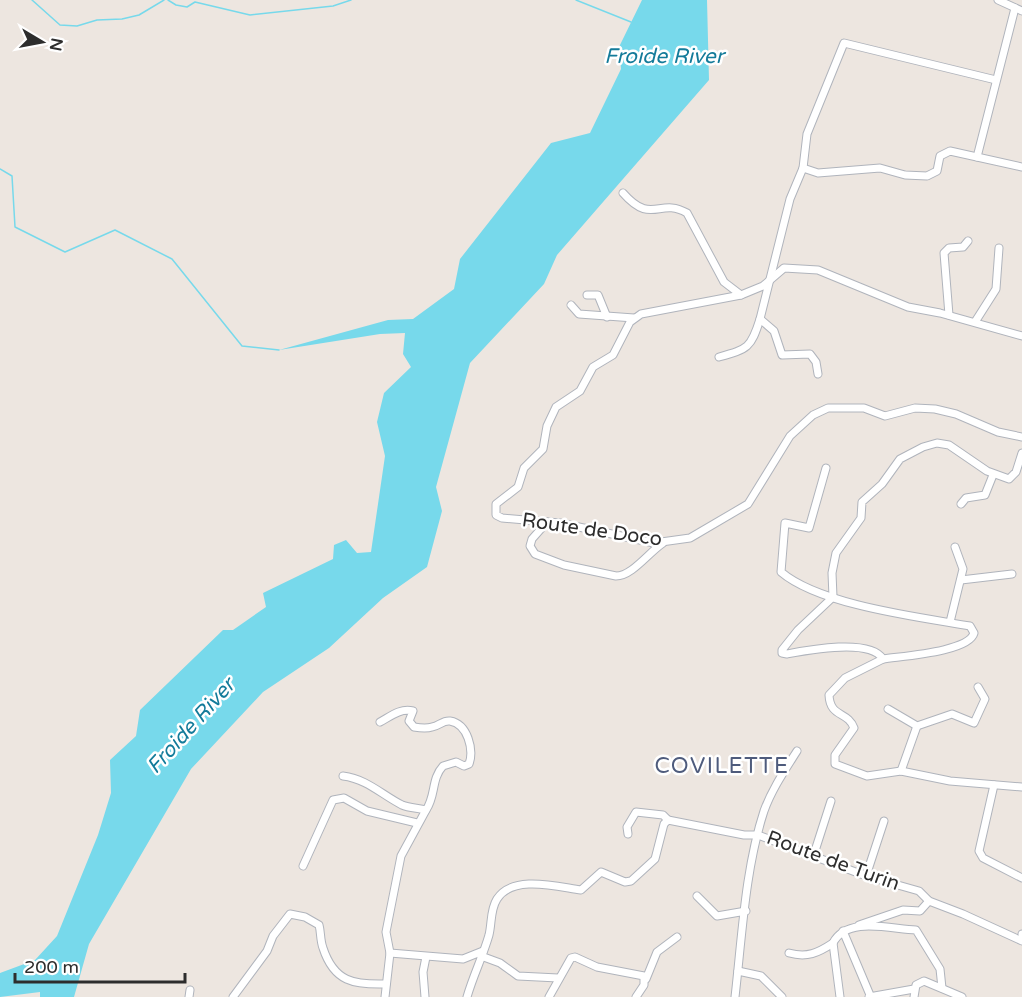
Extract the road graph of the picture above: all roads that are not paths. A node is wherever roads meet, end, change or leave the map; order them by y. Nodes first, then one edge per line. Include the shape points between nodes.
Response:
1 (998, 0) edge
2 (1019, 9) edge
3 (996, 80) junction
4 (977, 157) junction
5 (1022, 167) edge
6 (803, 168) junction
7 (623, 193) dead end
8 (968, 241) dead end
9 (999, 248) dead end
10 (767, 282) junction
11 (587, 295) dead end
12 (741, 295) junction
13 (571, 305) dead end
14 (949, 315) junction
15 (607, 317) junction
16 (634, 318) junction
17 (760, 319) junction
18 (975, 322) junction
19 (1022, 336) edge
20 (719, 357) dead end
21 (818, 374) dead end
22 (1022, 437) edge
23 (1022, 453) edge
24 (826, 468) dead end
25 (993, 475) junction
26 (961, 504) dead end
27 (548, 522) junction
28 (663, 543) junction
29 (955, 548) dead end
30 (1012, 574) dead end
31 (961, 580) junction
32 (833, 597) junction
33 (950, 622) junction
34 (884, 659) junction
35 (978, 687) dead end
36 (888, 709) dead end
37 (380, 722) dead end
38 (916, 726) junction
39 (797, 751) dead end
40 (901, 771) junction
41 (343, 776) dead end
42 (994, 785) junction
43 (1022, 788) edge
44 (831, 801) dead end
45 (426, 810) junction
46 (668, 820) junction
47 (884, 821) dead end
48 (417, 823) junction
49 (628, 834) dead end
50 (758, 835) junction
51 (813, 857) junction
52 (303, 867) dead end
53 (866, 876) junction
54 (1022, 878) edge
55 (697, 896) dead end
56 (929, 901) junction
57 (746, 911) junction
58 (859, 925) junction
59 (843, 931) junction
60 (677, 937) dead end
61 (1022, 941) edge
62 (833, 943) junction
63 (390, 953) junction
64 (789, 953) dead end
65 (481, 955) junction
66 (426, 957) junction
67 (738, 971) junction
68 (558, 978) junction
69 (645, 979) junction
70 (386, 984) junction
71 (914, 988) junction
72 (942, 988) junction
73 (869, 996) edge
74 (232, 997) edge
75 (385, 997) edge
76 (425, 997) edge
77 (467, 997) edge
78 (549, 997) edge
79 (636, 997) edge
80 (735, 997) edge
81 (782, 997) edge
82 (840, 997) edge
83 (914, 997) edge
84 (962, 997) edge

1 - 2 street
2 - 3 street
3 - 4 street
3 - 6 street via 844,43 807,134
4 - 5 street
4 - 6 street via 943,152 937,171 927,176 905,176 880,168 818,173
6 - 10 street via 790,199
7 - 12 street via 643,210 673,208 687,213 724,282
8 - 14 street via 963,247 949,248 944,253
9 - 18 street via 997,286
10 - 12 street
10 - 14 street via 784,268 818,270 908,307
10 - 17 street
11 - 15 street via 598,295
12 - 16 street
13 - 15 street via 579,314
14 - 18 street
15 - 16 street
16 - 27 street, Route de Doco via 613,354 593,367 580,391 556,407 543,449 524,468 518,487 494,507 498,517
17 - 20 street via 752,344
17 - 21 street via 774,331 782,355 810,354
18 - 19 street
22 - 28 street, Route de Doco via 934,409 915,408 885,416 864,408 828,408 813,415 790,436 748,504 690,538
23 - 25 street via 1012,478
24 - 32 street via 809,528 785,523 781,572 790,580
25 - 26 street via 985,495 966,498
25 - 32 street via 949,445 936,443 900,459 882,484 862,502 861,518 836,553
27 - 28 street, Route de Doco
27 - 28 street via 532,539 530,546 535,554 564,565 616,576 632,571
29 - 31 street via 963,564
30 - 31 street
31 - 33 street
32 - 33 street
32 - 34 street via 790,638 782,653 832,647 860,649
33 - 34 street via 970,626 973,637 930,654
34 - 40 street via 845,678 829,695 829,705 855,728 833,759 850,772 867,776
35 - 38 street via 985,699 974,723 952,714
36 - 38 street
37 - 45 street via 408,710 412,711 409,721 414,728 454,722 468,736 469,764 443,766
38 - 40 street
39 - 50 street via 774,788
40 - 42 street
41 - 45 street via 363,782 403,805
42 - 43 street
42 - 54 street via 979,851 983,858
44 - 51 street
45 - 48 street
46 - 49 street, Route de Turin via 663,815 636,812 627,827
46 - 50 street, Route de Turin
46 - 65 street via 655,860 632,881 601,872 581,890 521,884 505,891 493,908
47 - 53 street
48 - 52 street via 367,811 344,798 333,800
48 - 63 street via 401,856 386,932
50 - 51 street, Route de Turin
50 - 57 street
51 - 53 street, Route de Turin
53 - 56 street, Route de Turin via 919,891
55 - 57 street via 717,916
56 - 58 street via 920,910 903,910
56 - 61 street, Route de Turin
57 - 67 street
58 - 59 street
58 - 72 street via 916,930 940,969
59 - 62 street
59 - 73 street
60 - 69 street via 657,952
62 - 64 street via 806,956
62 - 82 street
63 - 66 street
63 - 70 street
65 - 66 street via 463,959
65 - 68 street via 518,976
65 - 77 street
66 - 76 street
67 - 80 street
67 - 81 street via 761,976
68 - 69 street via 574,957 597,967 639,973
68 - 78 street
69 - 79 street
70 - 74 street via 356,984 340,976 323,949 319,925 290,914
70 - 75 street
71 - 72 street via 924,981
71 - 73 street
71 - 83 street
72 - 84 street

